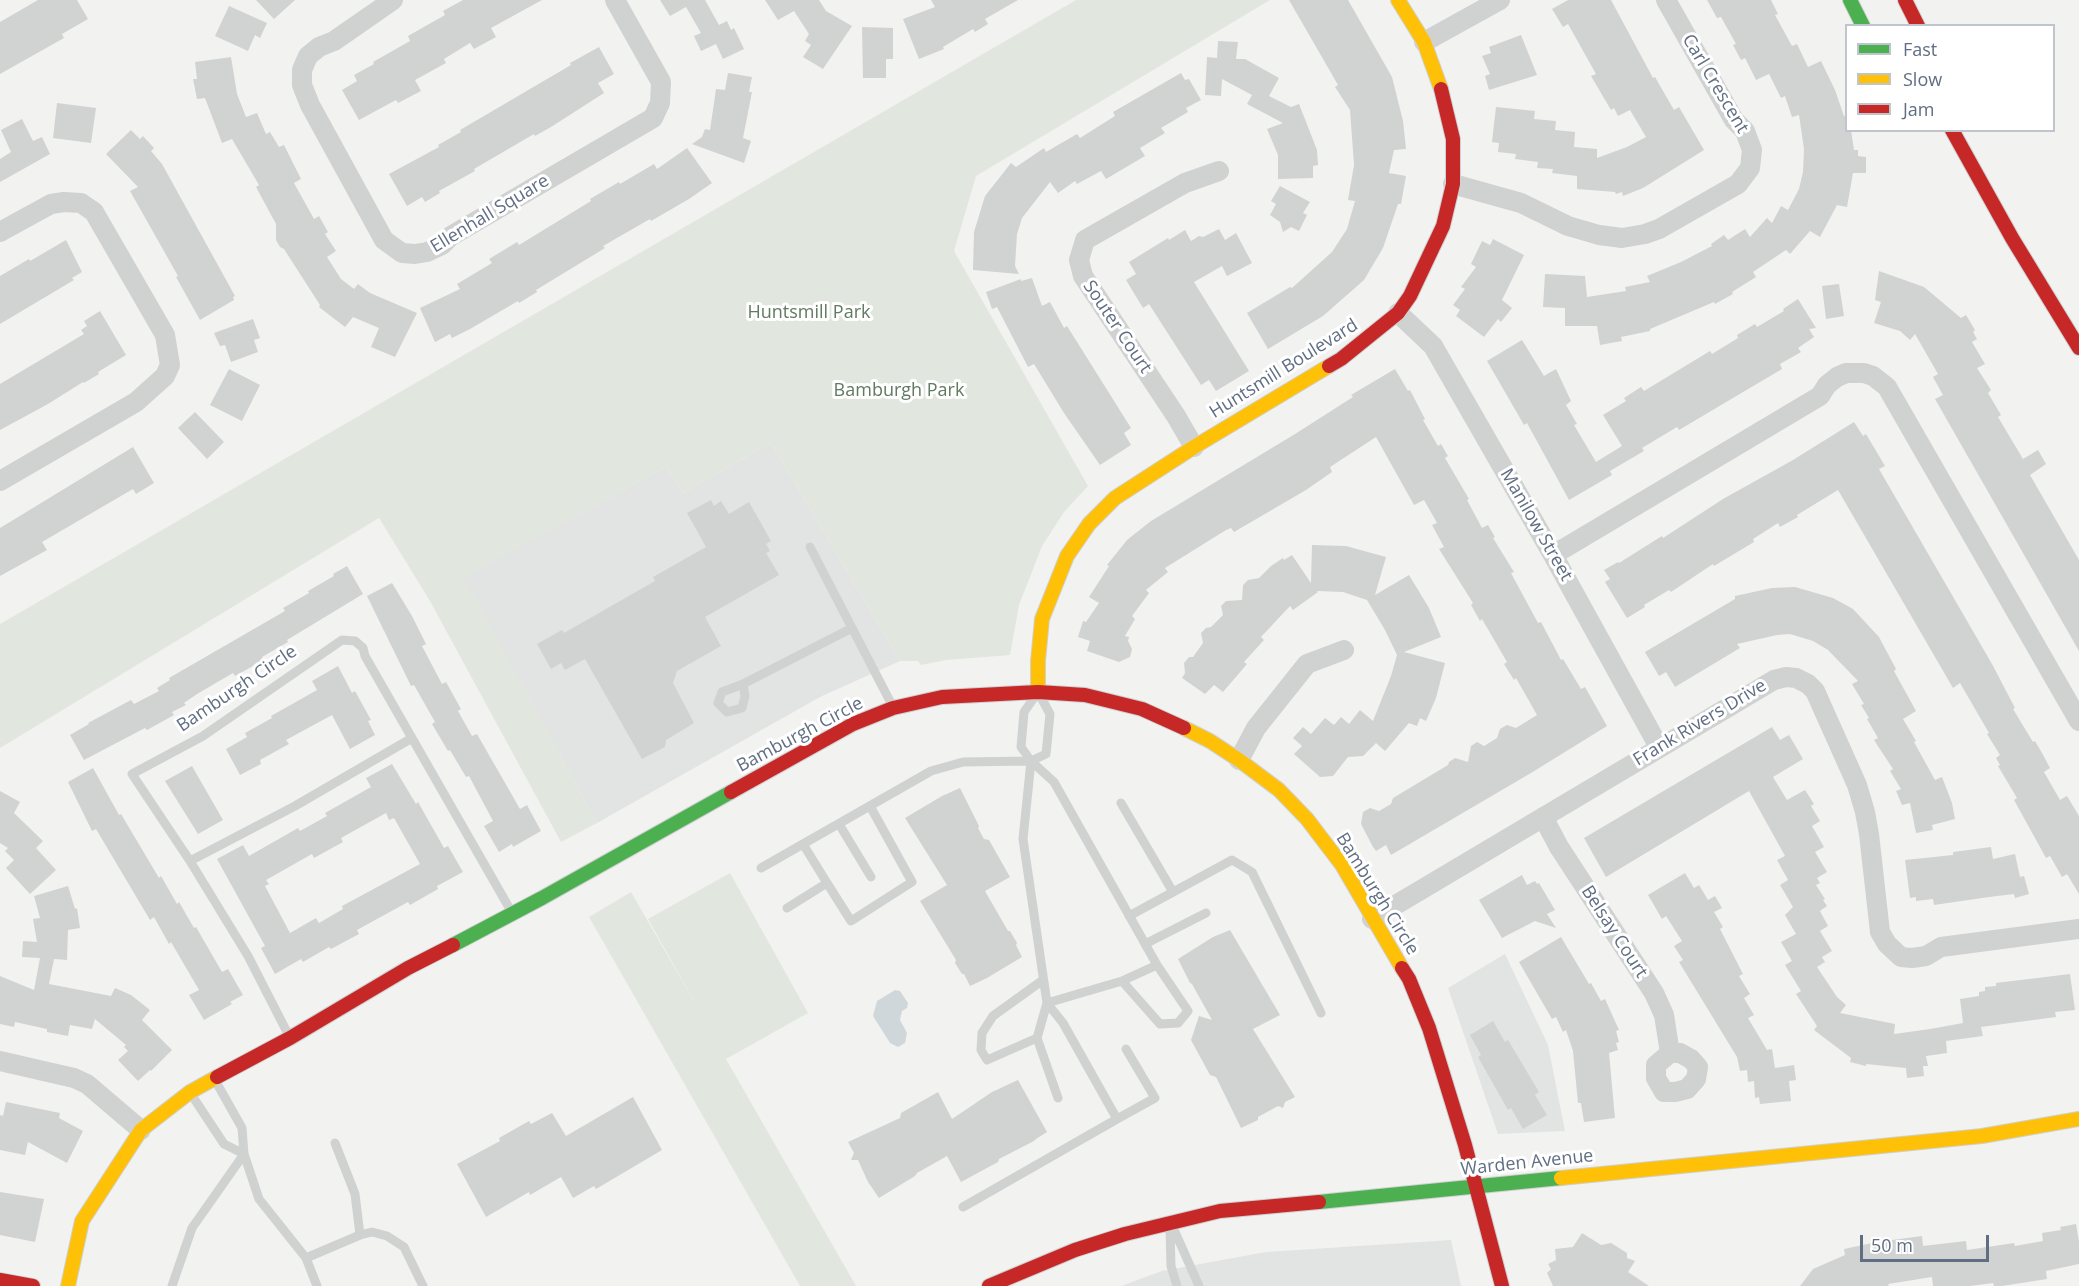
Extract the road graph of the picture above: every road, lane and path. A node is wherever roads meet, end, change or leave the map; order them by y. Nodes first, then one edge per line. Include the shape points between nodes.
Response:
1 (393, 0) edge
2 (615, 0) edge
3 (1398, 0) edge
4 (1500, 0) edge
5 (1666, 0) edge
6 (1905, 0) edge
7 (1851, 1) edge
8 (1862, 24) edge
9 (1917, 24) edge
10 (1424, 42) junction
11 (1953, 132) edge
12 (1219, 171) dead end
13 (1453, 184) junction
14 (0, 232) edge
15 (1398, 313) junction
16 (2079, 348) edge
17 (1194, 447) junction
18 (0, 481) edge
19 (810, 547) dead end
20 (1553, 555) junction
21 (852, 628) junction
22 (1344, 651) dead end
23 (743, 684) dead end
24 (1038, 692) junction
25 (893, 708) junction
26 (2079, 722) edge
27 (412, 738) junction
28 (1659, 747) junction
29 (1239, 760) junction
30 (1031, 761) junction
31 (1121, 803) dead end
32 (870, 806) junction
33 (1543, 817) junction
34 (839, 824) junction
35 (803, 844) junction
36 (190, 861) junction
37 (762, 868) dead end
38 (871, 877) dead end
39 (827, 883) junction
40 (1173, 892) junction
41 (787, 909) dead end
42 (512, 913) junction
43 (1206, 913) dead end
44 (1129, 916) junction
45 (1372, 919) junction
46 (2079, 929) edge
47 (1145, 944) junction
48 (1157, 965) junction
49 (1043, 980) junction
50 (1122, 981) junction
51 (1047, 1003) junction
52 (1321, 1013) dead end
53 (290, 1038) junction
54 (1036, 1038) junction
55 (1126, 1049) dead end
56 (1670, 1053) dead end
57 (0, 1061) edge
58 (214, 1079) junction
59 (190, 1092) junction
60 (1058, 1098) dead end
61 (1117, 1119) junction
62 (2079, 1119) edge
63 (141, 1130) junction
64 (334, 1143) dead end
65 (244, 1154) junction
66 (1476, 1186) junction
67 (963, 1207) dead end
68 (1170, 1222) junction
69 (360, 1235) junction
70 (306, 1258) junction
71 (0, 1280) edge
72 (33, 1286) edge
73 (68, 1286) edge
74 (172, 1286) edge
75 (316, 1286) edge
76 (423, 1286) edge
77 (989, 1286) edge
78 (1177, 1286) edge
79 (1199, 1286) edge
80 (1502, 1286) edge

1 - 2 street, Ellenhall Square via 308,57 302,70 302,85 384,240 402,253 415,254 442,245 451,236 653,118 660,103 661,82
3 - 10 street, Huntsmill Boulevard
4 - 10 street
5 - 13 street, Carl Crescent via 1734,120 1745,131 1752,150 1750,168 1738,184 1659,229 1622,238 1599,236 1521,203
6 - 9 street
7 - 8 street
10 - 13 street, Huntsmill Boulevard via 1445,101 1453,139
11 - 16 street
12 - 17 street, Souter Court via 1185,183 1085,240 1079,260 1083,276
13 - 15 street, Huntsmill Boulevard via 1443,226
14 - 18 street via 64,201 81,203 94,212 165,334 170,365 165,376 136,402
15 - 17 street, Huntsmill Boulevard via 1341,358
15 - 20 street, Manilow Street via 1433,346
17 - 24 street, Huntsmill Boulevard via 1115,498 1089,524 1067,556 1042,619
19 - 21 lane
20 - 26 street via 1820,396 1836,377 1864,373 1887,387
20 - 28 street, Manilow Street
21 - 23 lane
21 - 25 lane
22 - 29 street via 1307,664 1256,728
24 - 25 street, Bamburgh Circle via 942,697
24 - 29 street, Bamburgh Circle via 1085,695 1142,710 1210,741
24 - 30 lane via 1024,712 1021,747
24 - 30 lane via 1050,714 1047,754
25 - 42 street, Bamburgh Circle via 853,724
27 - 36 lane
27 - 36 lane, Bamburgh Circle via 363,648 355,641 342,640 203,736 132,774
27 - 42 lane, Bamburgh Circle
28 - 33 street, Frank Rivers Drive
28 - 46 street, Frank Rivers Drive via 1774,680 1796,678 1815,691 1857,785 1869,834 1880,932 1901,957 1926,956 1941,947
29 - 45 street, Bamburgh Circle via 1279,790 1307,819 1342,866
30 - 32 lane via 963,762 931,771
30 - 44 lane via 1054,782
30 - 49 lane via 1023,839
31 - 40 lane
32 - 34 lane
32 - 39 lane via 912,882 851,921
33 - 45 street, Frank Rivers Drive
33 - 56 street, Belsay Court via 1654,993 1665,1015
34 - 35 lane
34 - 38 lane
35 - 37 lane
35 - 39 lane
36 - 53 lane, Bamburgh Circle via 248,956
39 - 41 lane
40 - 44 lane
40 - 52 lane via 1232,860 1252,872
42 - 53 street, Bamburgh Circle via 408,968
43 - 47 lane
44 - 47 lane
45 - 66 street, Bamburgh Circle via 1409,979 1429,1028
47 - 48 lane
48 - 50 lane
48 - 50 lane via 1188,1011 1178,1023 1160,1024
49 - 51 lane
49 - 54 lane via 993,1016 982,1033 981,1050 987,1060
50 - 51 lane
51 - 54 lane
51 - 61 lane via 1063,1023
53 - 58 street, Bamburgh Circle
54 - 60 lane
55 - 61 lane via 1155,1098
57 - 63 street via 75,1078
58 - 59 street, Bamburgh Circle
58 - 65 lane via 242,1128
59 - 63 street, Bamburgh Circle
59 - 65 lane via 224,1144
61 - 67 lane
62 - 66 street, Warden Avenue via 1982,1136 1868,1149
63 - 73 street, Bamburgh Circle via 82,1221
64 - 69 lane via 355,1194
65 - 70 lane via 259,1199
65 - 74 lane via 192,1228
66 - 68 street, Warden Avenue via 1220,1210
66 - 80 street, Bamburgh Circle
68 - 77 street, Warden Avenue via 1075,1250
68 - 78 lane via 1171,1266
68 - 79 lane
69 - 70 lane
69 - 76 lane via 372,1232 387,1236 404,1247
70 - 75 lane
71 - 72 street

